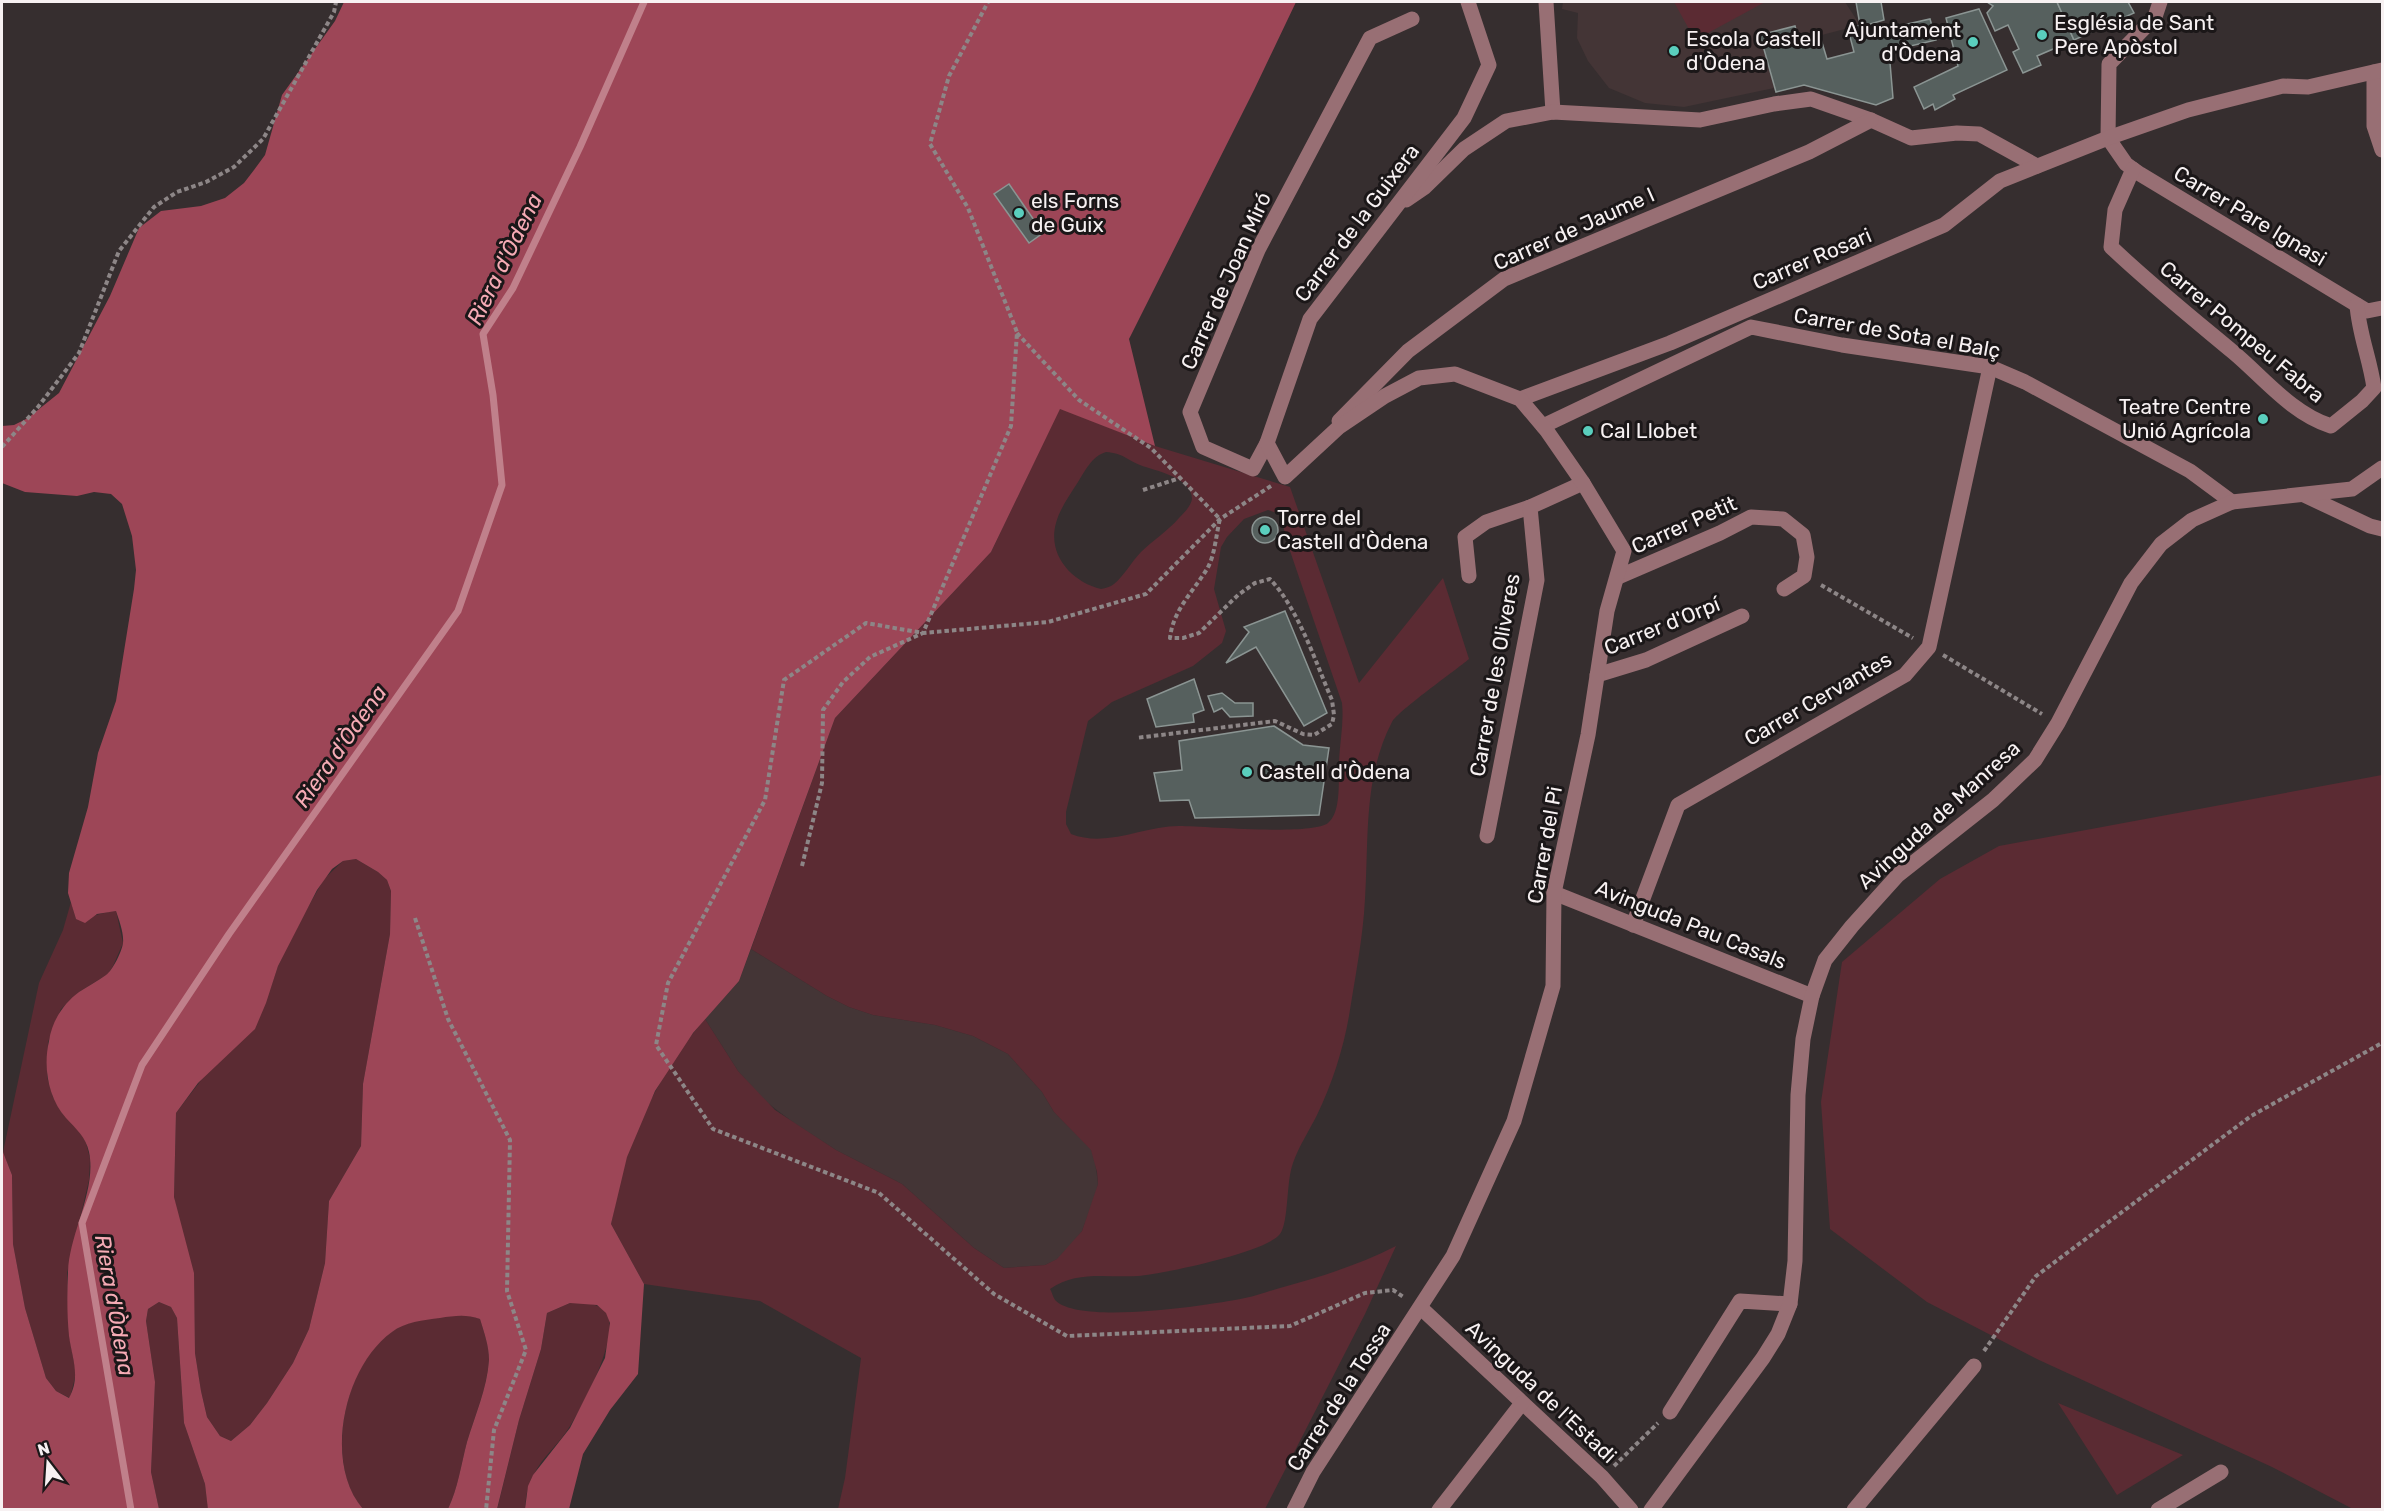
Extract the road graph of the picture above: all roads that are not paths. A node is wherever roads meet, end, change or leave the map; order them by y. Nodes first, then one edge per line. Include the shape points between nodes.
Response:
1 (1468, 2) edge
2 (1546, 2) edge
3 (2160, 2) edge
4 (1412, 19) dead end
5 (2378, 71) edge
6 (1553, 112) junction
7 (1871, 120) junction
8 (2108, 138) junction
9 (2382, 150) edge
10 (2037, 166) junction
11 (2133, 169) junction
12 (1395, 207) junction
13 (2357, 305) junction
14 (2382, 308) edge
15 (1990, 367) junction
16 (1520, 399) junction
17 (1543, 426) junction
18 (1267, 443) junction
19 (1307, 458) junction
20 (2382, 468) edge
21 (1583, 483) junction
22 (2301, 493) junction
23 (2232, 502) junction
24 (1530, 507) junction
25 (2382, 529) edge
26 (1469, 576) dead end
27 (1618, 577) junction
28 (1784, 590) dead end
29 (1742, 616) dead end
30 (1598, 675) junction
31 (1486, 836) dead end
32 (1554, 892) junction
33 (1633, 925) junction
34 (1812, 996) junction
35 (1790, 1304) junction
36 (1421, 1308) junction
37 (1974, 1366) road end
38 (1522, 1403) junction
39 (1670, 1412) road end
40 (2222, 1472) dead end
41 (1294, 1509) edge
42 (1439, 1509) edge
43 (1631, 1509) edge
44 (1651, 1509) edge
45 (1854, 1509) edge
46 (2158, 1509) edge

1 - 12 street, Carrer de la Guixera via 1489,65 1464,118
2 - 6 street
3 - 8 street via 2156,17 2109,64
4 - 18 street, Carrer de Joan Miró via 1371,38 1258,250 1190,412 1203,447 1252,469
5 - 8 street, Carrer Rosari via 2307,87 2273,88 2188,110
5 - 9 street via 2374,126
6 - 7 street via 1700,120 1811,99
6 - 12 street via 1506,121
7 - 10 street via 1911,138 1979,134
7 - 19 street, Carrer de Jaume I via 1809,152 1504,279 1408,351 1356,401
8 - 10 street, Carrer Rosari
8 - 11 street, Carrer Pare Ignasi
10 - 16 street, Carrer Rosari via 2000,181 1944,225 1670,343
11 - 13 street, Carrer Pare Ignasi
11 - 13 street, Carrer Pompeu Fabra via 2115,210 2111,247 2280,394 2315,421 2331,426 2374,388
12 - 18 street, Carrer de la Guixera via 1310,319
13 - 14 street, Carrer Pare Ignasi via 2367,311
15 - 17 street, Carrer de Sota el Balç via 1751,327
15 - 23 street, Carrer de Sota el Balç via 2190,471
15 - 33 street, Carrer Cervantes via 1929,647 1905,675 1678,805
16 - 17 street, Carrer del Pi
16 - 19 street via 1455,374 1419,378 1339,427
17 - 21 street, Carrer del Pi
18 - 19 street via 1285,477
20 - 22 street, Avinguda de Manresa via 2352,489
21 - 24 street
21 - 27 street, Carrer del Pi via 1624,551
22 - 23 street, Avinguda de Manresa
22 - 25 street
23 - 34 street, Avinguda de Manresa via 2192,520 2161,544 2131,583 2035,760 1993,800 1898,875 1825,960
24 - 26 street via 1486,522 1465,537
24 - 31 street, Carrer de les Oliveres via 1537,580
27 - 28 street, Carrer Petit via 1751,516 1783,519 1803,535 1807,557 1804,576
27 - 30 street, Carrer del Pi
29 - 30 street, Carrer d'Orpí via 1646,660
30 - 32 street, Carrer del Pi
32 - 33 street, Avinguda Pau Casals
32 - 36 street, Carrer del Pi via 1553,986 1514,1121 1453,1256
33 - 34 street, Avinguda Pau Casals
34 - 35 street, Avinguda de Manresa via 1798,1095 1795,1261
35 - 39 street via 1740,1301
35 - 44 street, Avinguda de Manresa via 1763,1358
36 - 38 street, Avinguda de l'Estadi
36 - 41 street, Carrer de la Tossa via 1313,1472
37 - 45 street
38 - 42 street
38 - 43 street, Avinguda de l'Estadi
40 - 46 street

